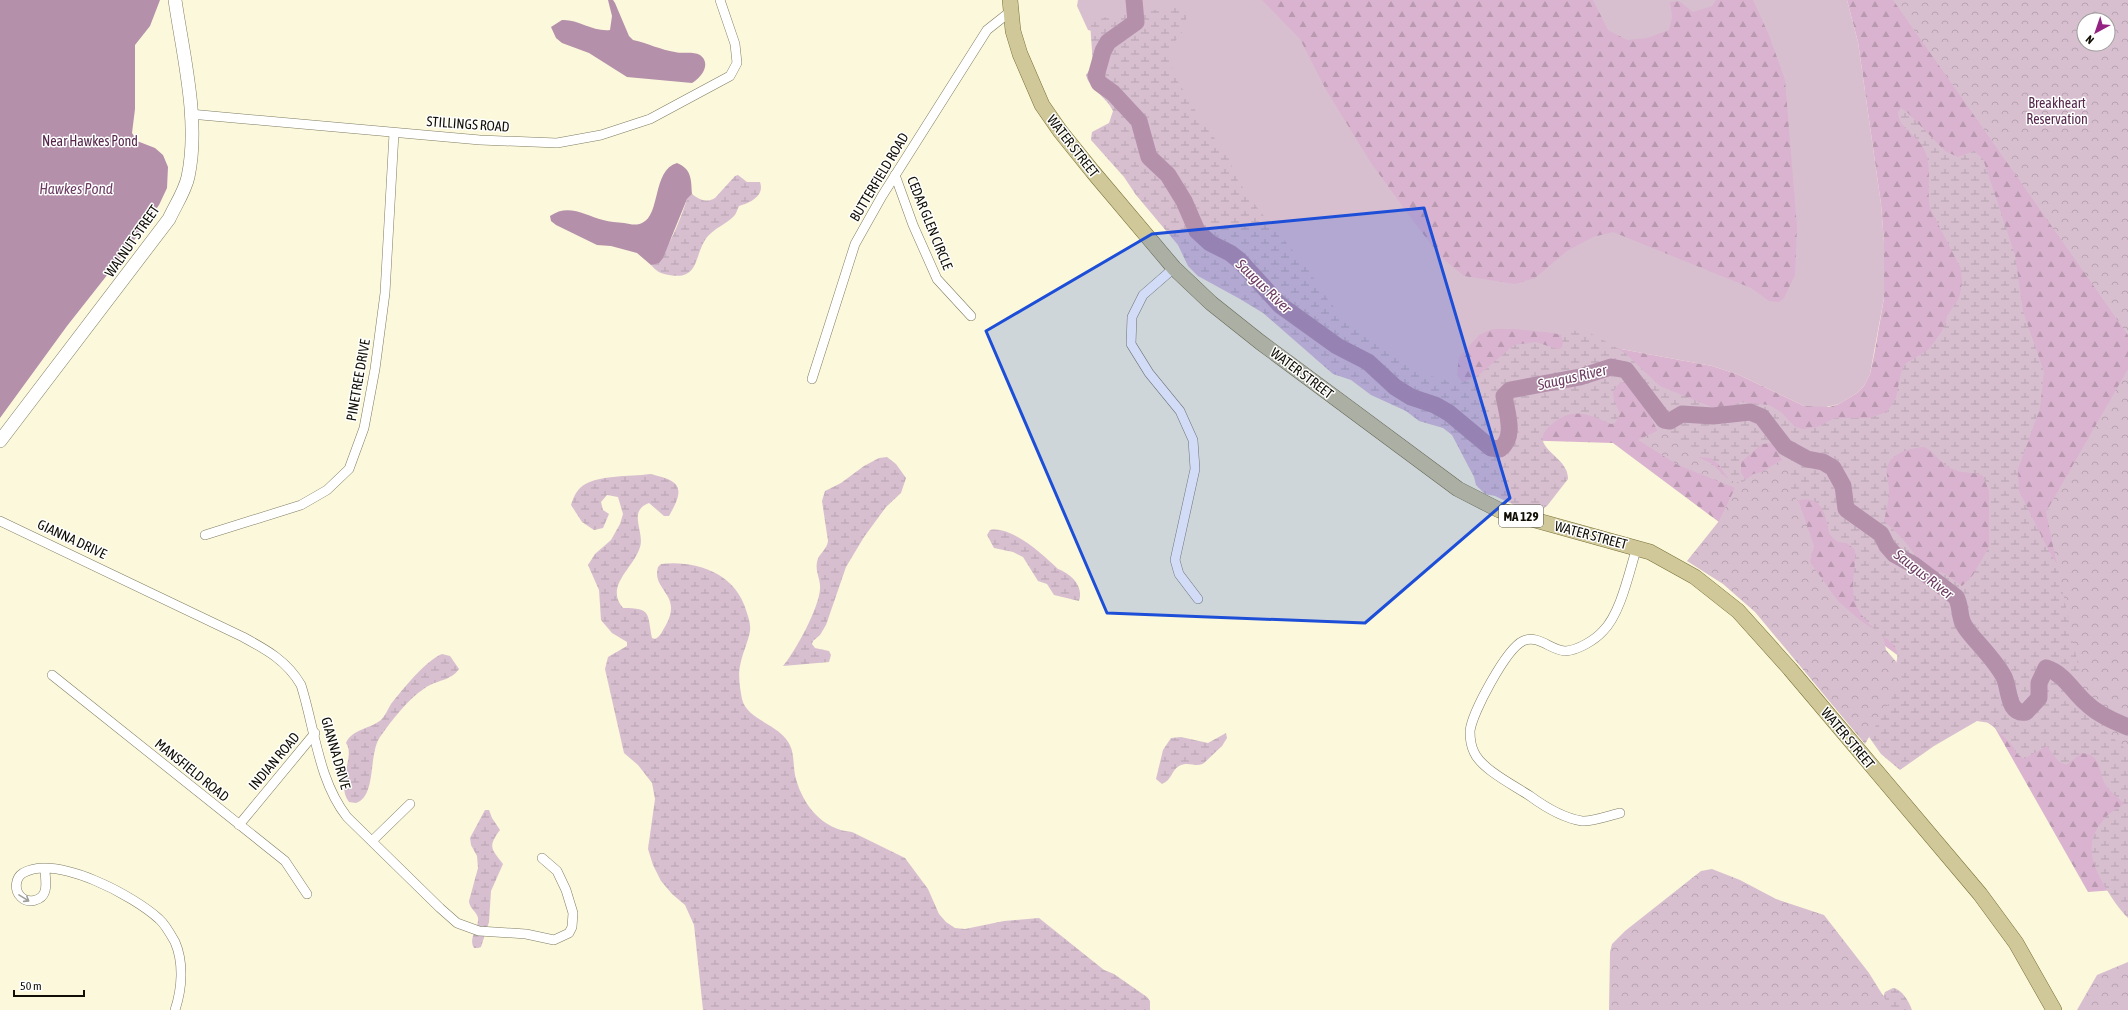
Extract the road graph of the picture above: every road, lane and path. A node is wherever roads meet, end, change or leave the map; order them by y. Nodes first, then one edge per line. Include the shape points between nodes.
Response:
1 (175, 0) edge
2 (720, 0) edge
3 (1010, 5) edge
4 (190, 114) junction
5 (394, 133) junction
6 (895, 175) junction
7 (1174, 268) junction
8 (971, 316) dead end
9 (812, 379) dead end
10 (0, 441) edge
11 (0, 521) edge
12 (205, 535) dead end
13 (1636, 548) junction
14 (1198, 599) dead end
15 (52, 675) dead end
16 (315, 734) junction
17 (410, 804) dead end
18 (1620, 813) dead end
19 (239, 825) junction
20 (372, 841) junction
21 (542, 858) dead end
22 (45, 870) dead end
23 (307, 894) dead end
24 (175, 1010) edge
25 (2054, 1010) edge

1 - 4 main road, WALNUT STREET via 189,90
2 - 5 street, STILLINGS ROAD via 735,44 737,63 730,76 650,119 601,135 557,143
3 - 6 street, BUTTERFIELD ROAD via 987,30
3 - 7 main road, WATER STREET / MA 129 via 1013,31 1024,66 1050,117
4 - 5 street, STILLINGS ROAD
4 - 10 main road, WALNUT STREET via 192,141 188,178 169,219
5 - 12 street, PINETREE DRIVE via 384,301 375,369 364,428 349,469 327,490 301,505
6 - 8 street, CEDAR GLEN CIRCLE via 913,225 937,279
6 - 9 street, BUTTERFIELD ROAD via 855,244
7 - 13 main road, WATER STREET / MA 129 via 1211,303 1260,342 1458,489 1499,510
7 - 14 street via 1143,295 1132,317 1131,344 1148,373 1180,411 1193,440 1195,469 1174,560 1179,574
11 - 16 street, GIANNA DRIVE via 278,657 301,685
13 - 18 street via 1614,615 1603,632 1584,645 1566,651 1542,641 1529,640 1518,644 1492,680 1470,730 1474,753 1486,767 1550,810 1583,821
13 - 25 main road, WATER STREET / MA 129 via 1650,552 1695,577 1738,611 1980,894 2016,943
15 - 19 street, MANSFIELD ROAD
16 - 19 street, INDIAN ROAD
16 - 20 street, GIANNA DRIVE via 325,776 338,804
17 - 20 street
19 - 23 street, MANSFIELD ROAD via 285,861
20 - 21 street, GIANNA DRIVE via 457,923 479,931 526,934 554,940 568,933 572,927 573,913 557,872
22 - 24 street via 69,872 99,882 160,920 175,942 181,965 180,996

